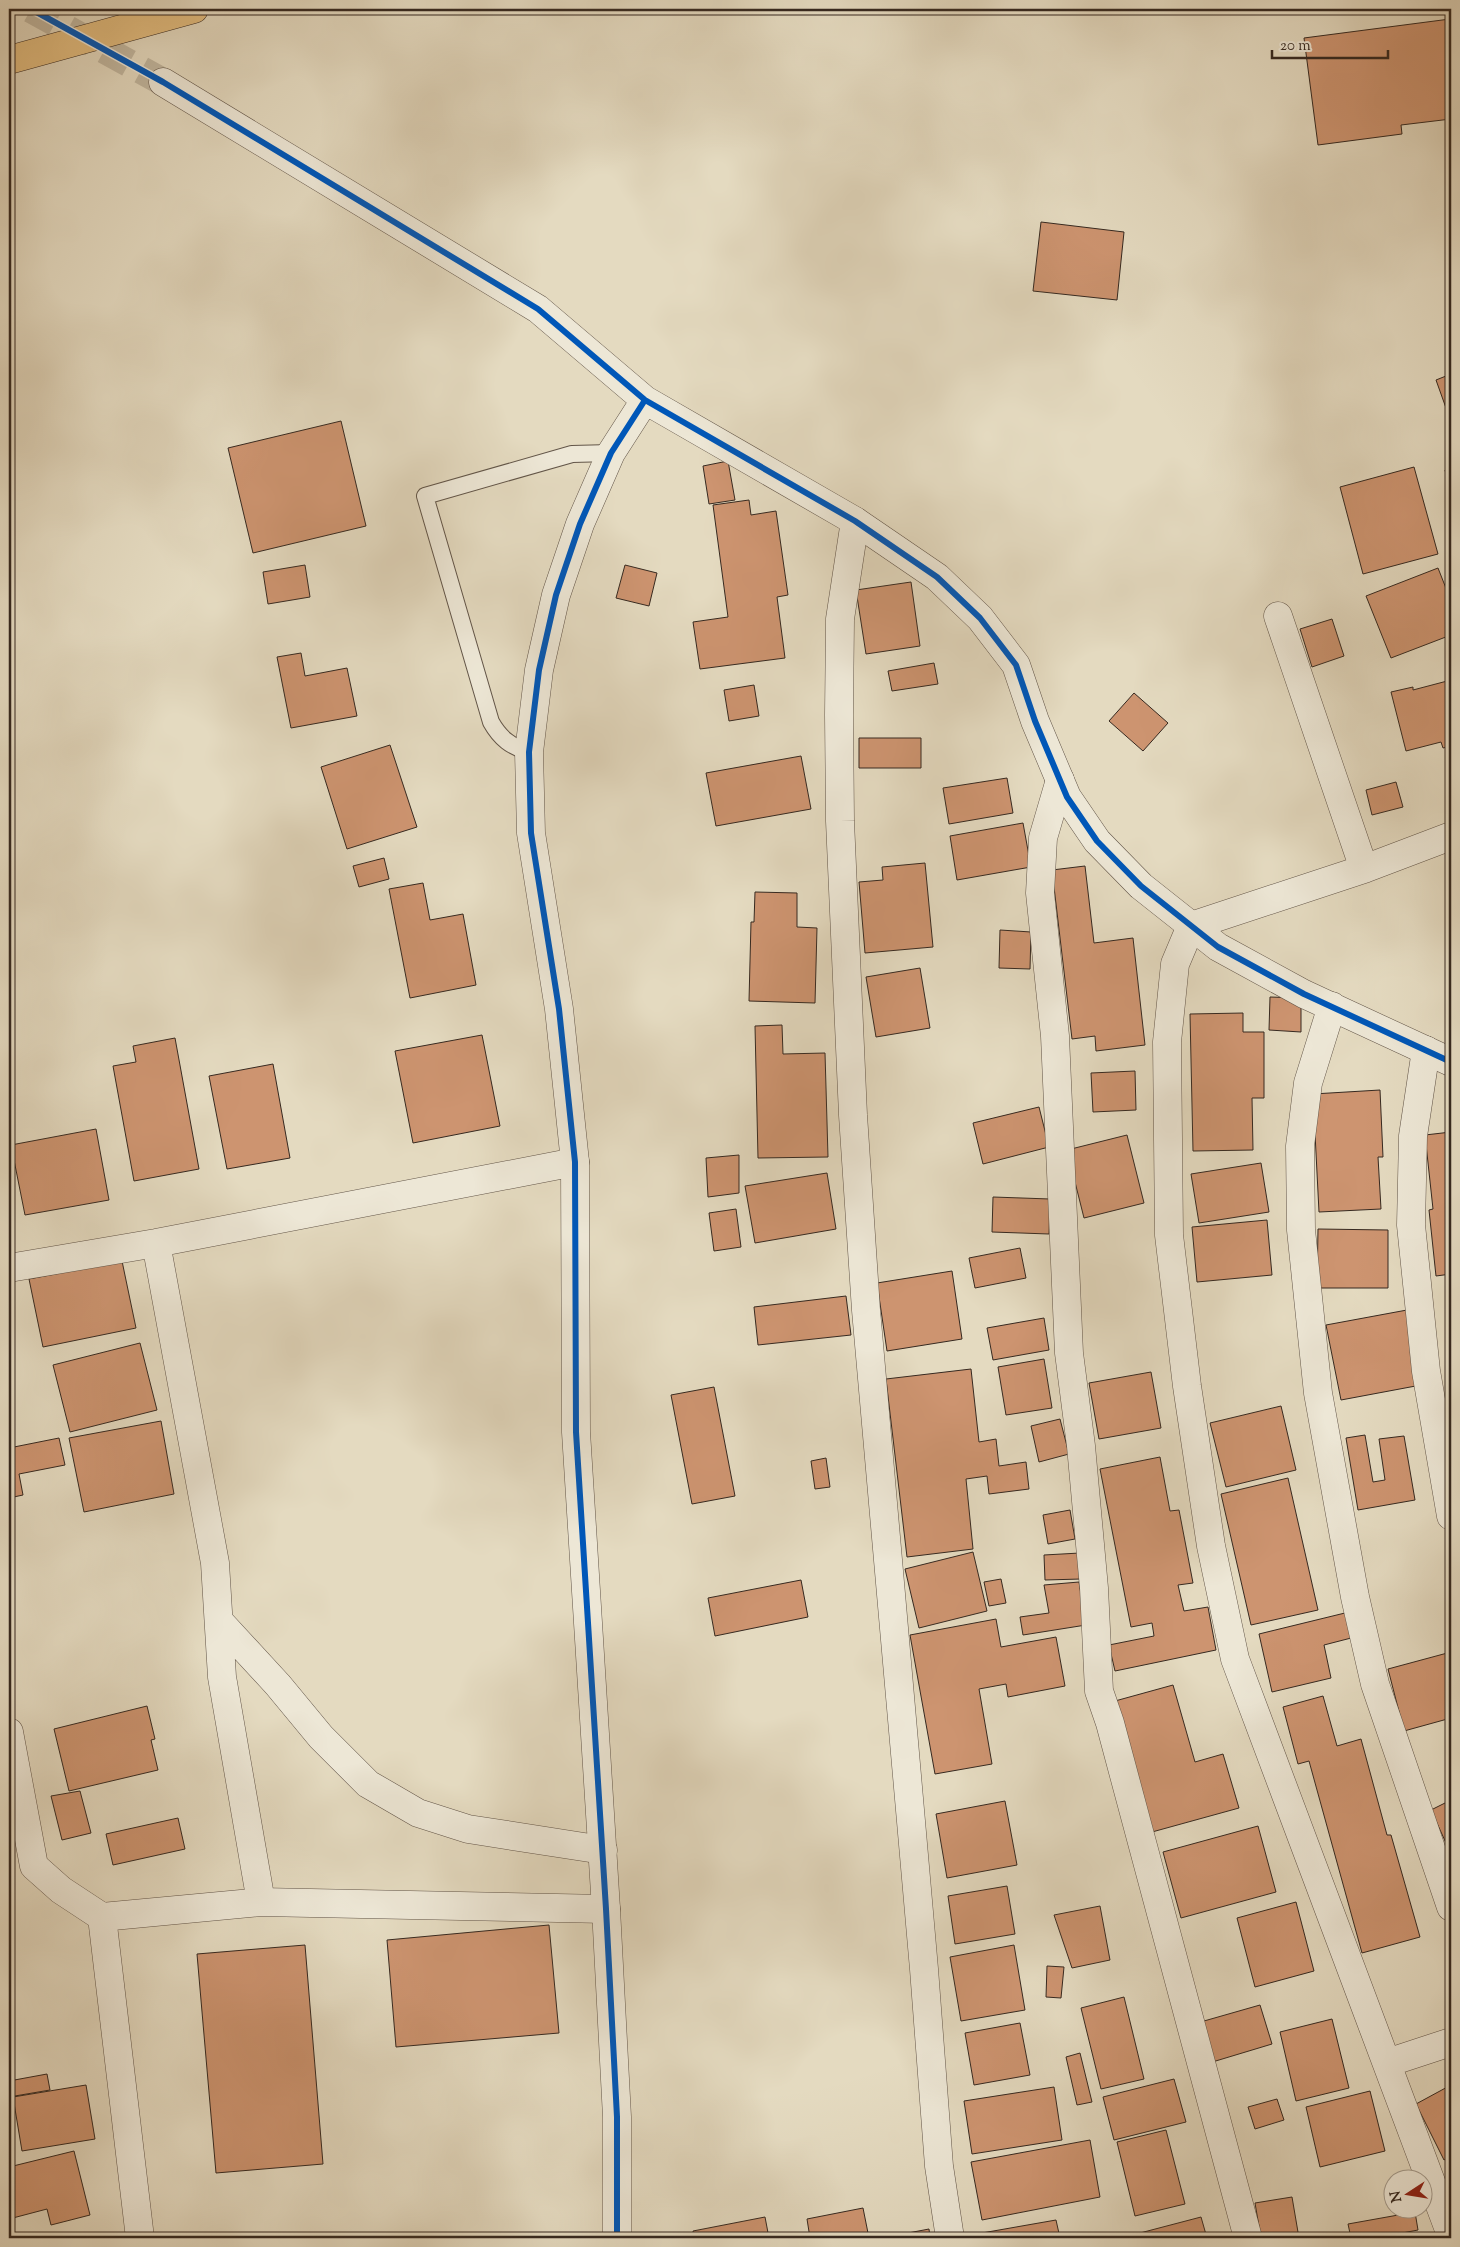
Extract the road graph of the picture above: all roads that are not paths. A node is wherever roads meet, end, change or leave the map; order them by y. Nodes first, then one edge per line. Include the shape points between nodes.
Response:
1 (194, 9) edge
2 (9, 60) edge
3 (163, 82) tunnel mouth
4 (645, 400) junction
5 (611, 453) junction
6 (855, 521) junction
7 (1278, 616) dead end
8 (529, 752) junction
9 (1060, 780) junction
10 (1451, 836) edge
11 (1364, 869) junction
12 (1191, 926) junction
13 (1332, 1006) junction
14 (1426, 1050) junction
15 (1451, 1062) edge
16 (576, 1162) junction
17 (156, 1243) junction
18 (9, 1268) edge
19 (1451, 1516) edge
20 (218, 1621) junction
21 (9, 1732) edge
22 (603, 1850) junction
23 (261, 1902) junction
24 (1451, 1907) edge
25 (606, 1908) junction
26 (102, 1917) junction
27 (1451, 2042) edge
28 (1387, 2063) junction
29 (1451, 2235) edge
30 (140, 2238) edge
31 (617, 2238) edge
32 (950, 2238) edge
33 (1248, 2238) edge

1 - 2 highway
3 - 4 street via 538,309
4 - 5 street
4 - 6 street
5 - 8 street via 580,524 556,595 539,670
5 - 8 lane via 572,454 425,496 490,722 505,741
6 - 9 street via 937,576 980,618 1016,665
6 - 32 street via 840,618 839,715 840,822 853,1115 867,1320 939,2166
7 - 11 street
8 - 16 street via 531,832 560,1009
9 - 12 street via 1067,797 1097,841 1141,886
9 - 33 street via 1042,838 1040,893 1055,1036 1069,1353 1094,1588 1099,1691 1113,1732
10 - 11 street
11 - 12 street
12 - 13 street via 1218,946
12 - 28 street via 1175,964 1166,1042 1169,1235 1211,1546 1235,1659
13 - 14 street
13 - 24 street via 1308,1083 1300,1146 1301,1230 1318,1393 1355,1597 1375,1684
14 - 15 street
14 - 19 street via 1413,1136 1410,1225 1426,1371
16 - 17 street
16 - 22 street via 576,1432
17 - 18 street
17 - 20 street via 215,1563
20 - 22 street via 321,1737 368,1784 418,1813 468,1829
20 - 23 street via 222,1677
21 - 26 street via 34,1866 61,1890
22 - 25 street
23 - 25 street
23 - 26 street
25 - 31 street via 617,2117
26 - 30 street
27 - 28 street
28 - 29 street

